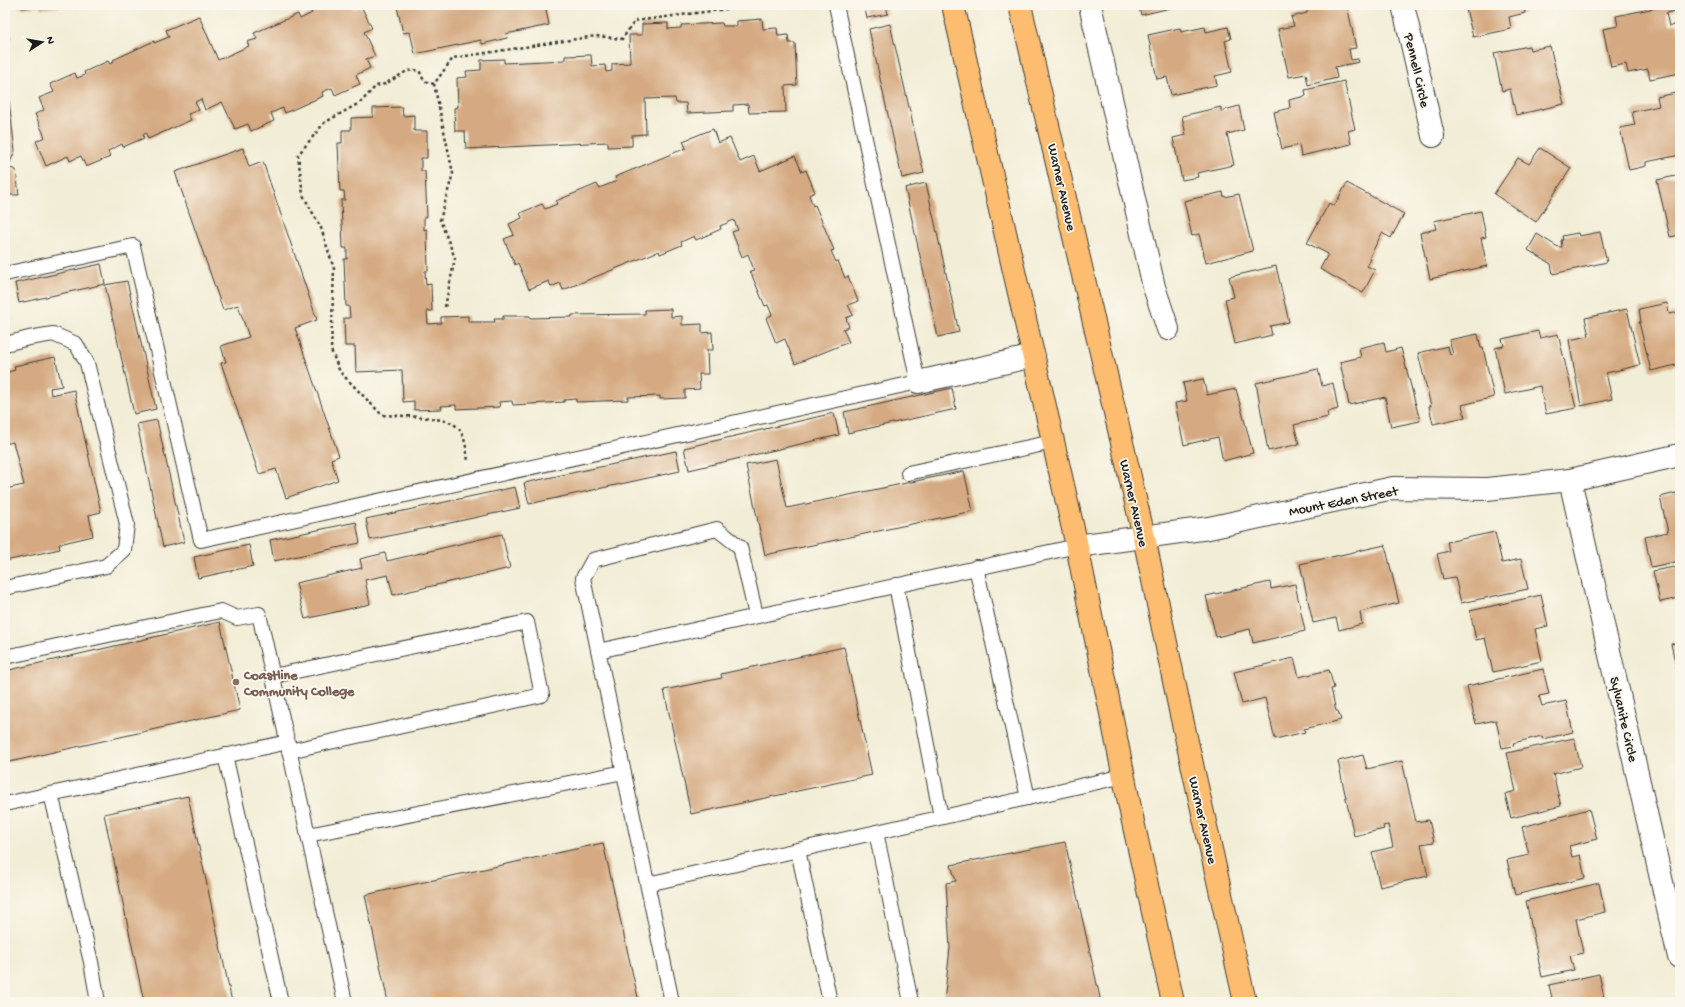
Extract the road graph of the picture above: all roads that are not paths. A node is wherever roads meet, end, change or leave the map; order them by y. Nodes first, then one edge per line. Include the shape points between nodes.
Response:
1 (836, 5) edge
2 (953, 5) edge
3 (1020, 5) edge
4 (1090, 5) edge
5 (1403, 5) edge
6 (1432, 136) dead end
7 (5, 274) edge
8 (1168, 329) dead end
9 (5, 344) edge
10 (1034, 356) junction
11 (918, 382) junction
12 (1053, 442) junction
13 (1680, 455) edge
14 (908, 473) dead end
15 (1570, 480) junction
16 (1144, 538) junction
17 (1077, 546) junction
18 (976, 567) junction
19 (896, 585) junction
20 (5, 588) edge
21 (756, 615) junction
22 (598, 651) junction
23 (5, 657) edge
24 (273, 676) junction
25 (288, 746) junction
26 (224, 755) junction
27 (624, 772) junction
28 (1124, 776) junction
29 (51, 794) junction
30 (1028, 798) junction
31 (5, 804) edge
32 (941, 817) junction
33 (876, 832) junction
34 (308, 835) junction
35 (798, 850) junction
36 (648, 884) junction
37 (1679, 957) edge
38 (98, 1002) edge
39 (281, 1002) edge
40 (345, 1002) edge
41 (672, 1002) edge
42 (830, 1002) edge
43 (911, 1002) edge
44 (1173, 1002) edge
45 (1245, 1002) edge

1 - 11 lane
2 - 10 main road
3 - 16 main road, Warner Avenue
4 - 8 street via 1154,287
5 - 6 street, Pennell Circle
7 - 11 lane via 134,246 201,540
9 - 20 lane via 53,334 76,344 87,363 127,524 124,550 106,566
10 - 11 street
10 - 12 main road
12 - 14 lane
12 - 17 main road
13 - 15 street, Mount Eden Street
15 - 16 street, Mount Eden Street via 1487,489 1393,488 1209,528
15 - 37 street, Sylvanite Circle
16 - 17 street, Mount Eden Street
16 - 45 main road, Warner Avenue
17 - 18 lane
17 - 28 main road
18 - 19 lane
18 - 30 lane
19 - 21 lane
19 - 32 lane
21 - 22 lane
21 - 22 lane via 740,547 717,529 593,560 582,578
22 - 27 lane
23 - 24 lane via 221,611 237,618 259,614
24 - 25 lane
24 - 25 lane via 527,622 542,695
25 - 26 lane
25 - 34 lane
26 - 29 lane
26 - 39 lane
27 - 34 lane
27 - 36 lane
28 - 30 lane
28 - 44 main road
29 - 31 lane
29 - 38 lane
30 - 32 lane
32 - 33 lane
33 - 35 lane
33 - 43 lane
34 - 40 lane
35 - 36 lane
35 - 42 lane
36 - 41 lane

